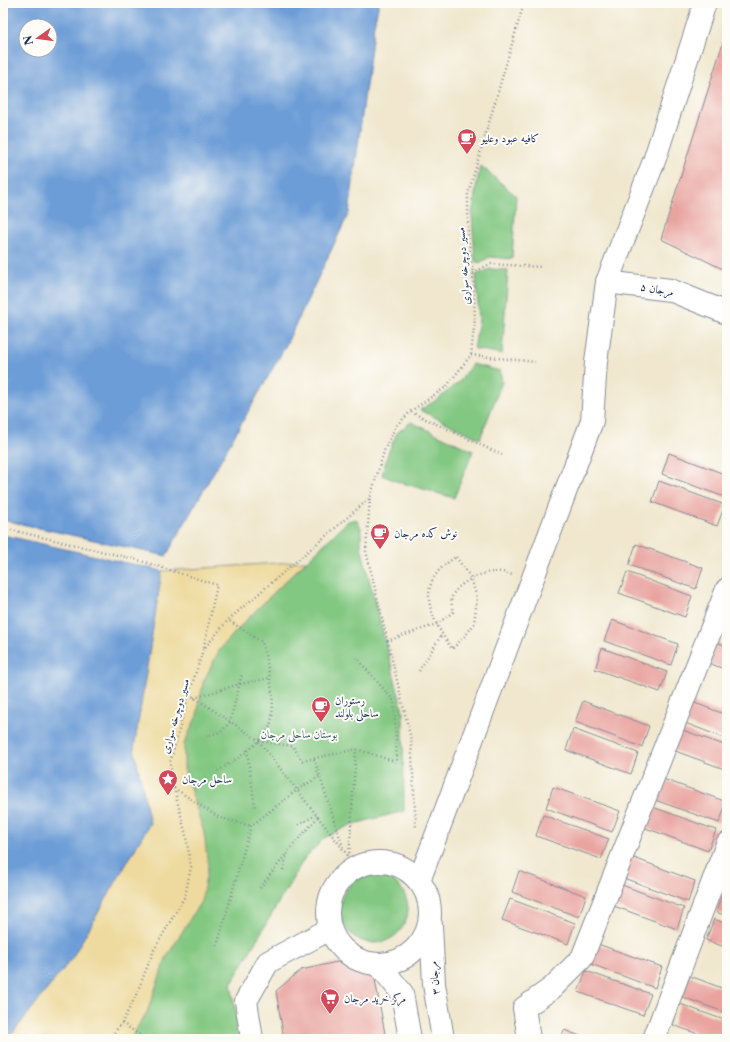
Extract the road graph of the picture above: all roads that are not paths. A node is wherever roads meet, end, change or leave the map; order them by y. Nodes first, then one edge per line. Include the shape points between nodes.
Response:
1 (706, 3) edge
2 (607, 282) junction
3 (727, 313) edge
4 (726, 595) edge
5 (727, 844) edge
6 (419, 881) junction
7 (431, 917) junction
8 (330, 929) junction
9 (379, 965) junction
10 (252, 1039) edge
11 (410, 1039) edge
12 (443, 1039) edge
13 (529, 1039) edge
14 (654, 1039) edge

1 - 2 street via 654,160
2 - 3 street, مرجان ۵ via 670,290
2 - 6 street via 596,362 592,421
4 - 13 street via 582,958 552,988 524,1008
5 - 14 street
6 - 7 street via 426,891
6 - 8 street via 398,865 355,861 333,891 329,903
7 - 9 street via 423,941 414,951 404,959
7 - 12 street, مرجان ۳ via 434,984
8 - 9 street via 340,946 354,958
8 - 10 street via 268,962 246,1001
9 - 11 street via 402,993

